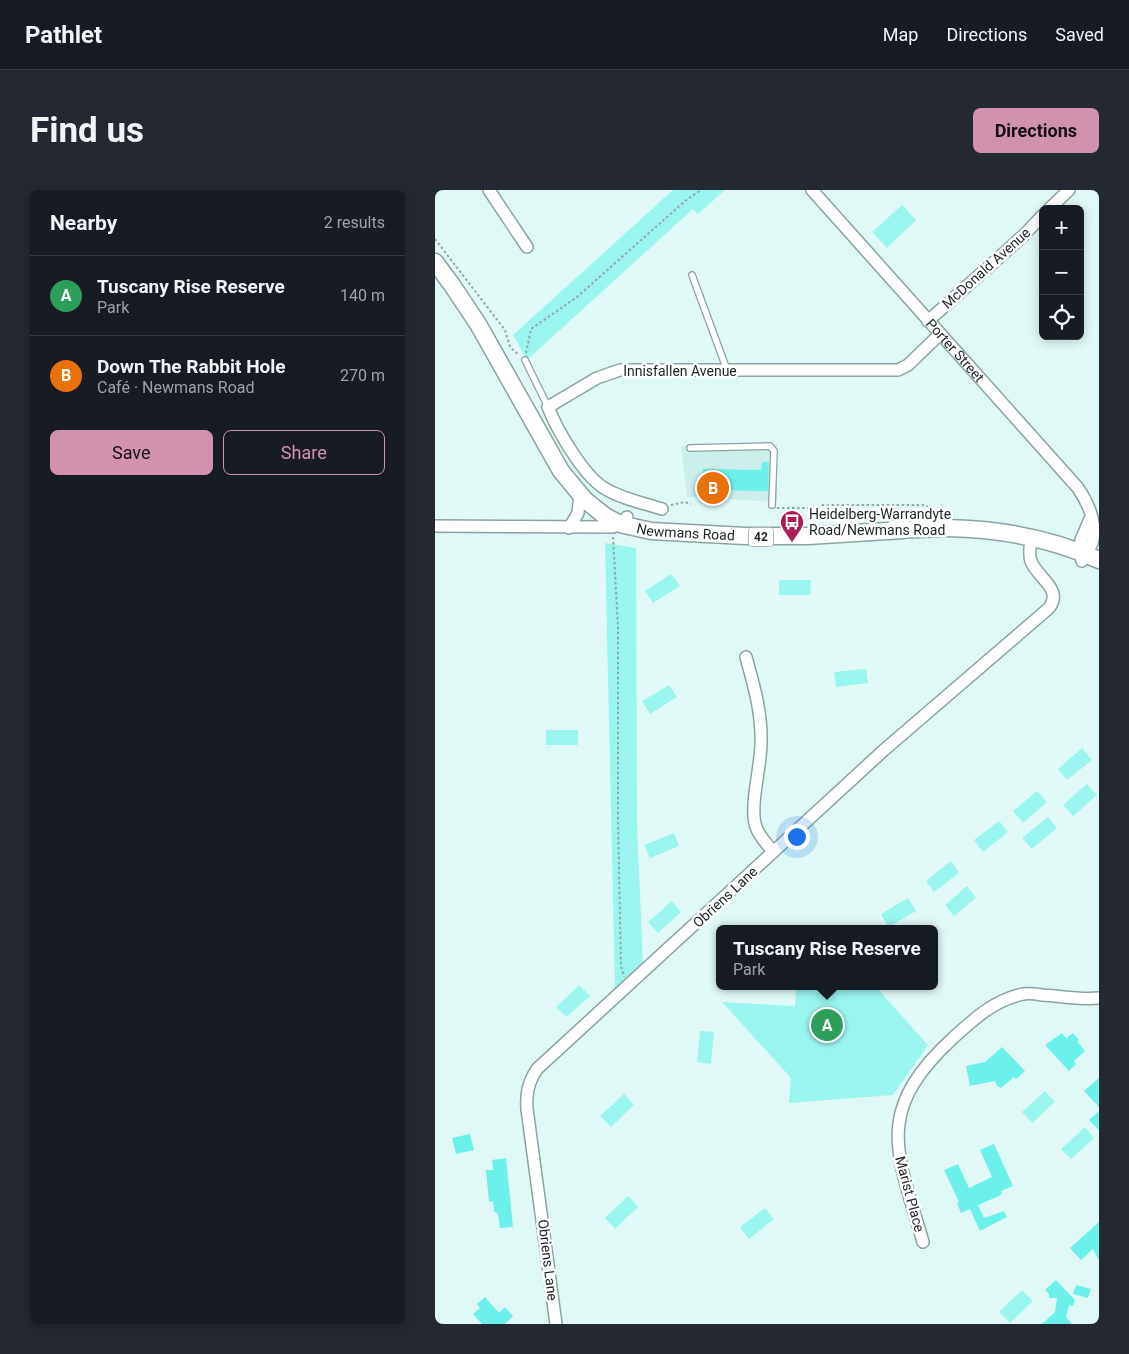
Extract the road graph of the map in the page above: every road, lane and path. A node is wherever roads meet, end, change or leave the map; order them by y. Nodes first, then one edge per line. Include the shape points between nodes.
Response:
1 (489, 190) edge
2 (701, 190) edge
3 (812, 190) edge
4 (1069, 190) edge
5 (1053, 205) edge
6 (1039, 219) edge
7 (435, 238) edge
8 (527, 247) dead end
9 (435, 262) edge
10 (692, 275) dead end
11 (928, 321) junction
12 (940, 334) junction
13 (525, 360) junction
14 (727, 370) junction
15 (547, 407) junction
16 (541, 433) junction
17 (691, 448) dead end
18 (580, 494) junction
19 (691, 504) dead end
20 (772, 505) dead end
21 (662, 509) joint
22 (620, 523) junction
23 (435, 526) edge
24 (569, 528) junction
25 (1031, 542) junction
26 (1086, 556) edge
27 (1099, 569) edge
28 (746, 657) dead end
29 (773, 852) junction
30 (626, 988) junction
31 (1099, 998) edge
32 (923, 1242) dead end
33 (556, 1324) edge

1 - 8 street
2 - 13 path via 685,200 577,297 531,329
3 - 11 street, Porter Street
4 - 5 street
6 - 11 street, McDonald Avenue
7 - 13 path via 505,330 510,347
9 - 16 main road, 42 via 477,324
10 - 14 lane
11 - 12 street, Porter Street
12 - 14 street, Innisfallen Avenue via 908,365 898,370
12 - 26 street, Porter Street via 1078,488 1089,506 1093,529 1092,544
13 - 15 lane
14 - 15 street, Innisfallen Avenue via 613,372
15 - 21 street via 594,481 613,493
16 - 18 main road, 42 via 561,471
16 - 22 main road, 42 via 584,487
17 - 20 lane via 770,446 774,451
18 - 22 main road, 42 via 597,510
18 - 24 street via 577,514
19 - 21 path via 685,502
22 - 24 street, Newmans Road
22 - 25 main road, Newmans Road / 42 via 644,522 680,527 975,529
22 - 30 path via 618,820 621,966
23 - 24 street, Newmans Road
25 - 26 main road, Newmans Road / 42
25 - 29 street, Obriens Lane via 1031,562 1054,596 1049,608 884,750
26 - 27 main road, 42
28 - 29 street via 761,725 754,819 756,828
29 - 30 street, Obriens Lane
30 - 33 street, Obriens Lane via 537,1070 526,1094
31 - 32 street, Marist Place via 1025,994 1002,1000 978,1015 948,1042 911,1085 904,1099 897,1134 899,1157

